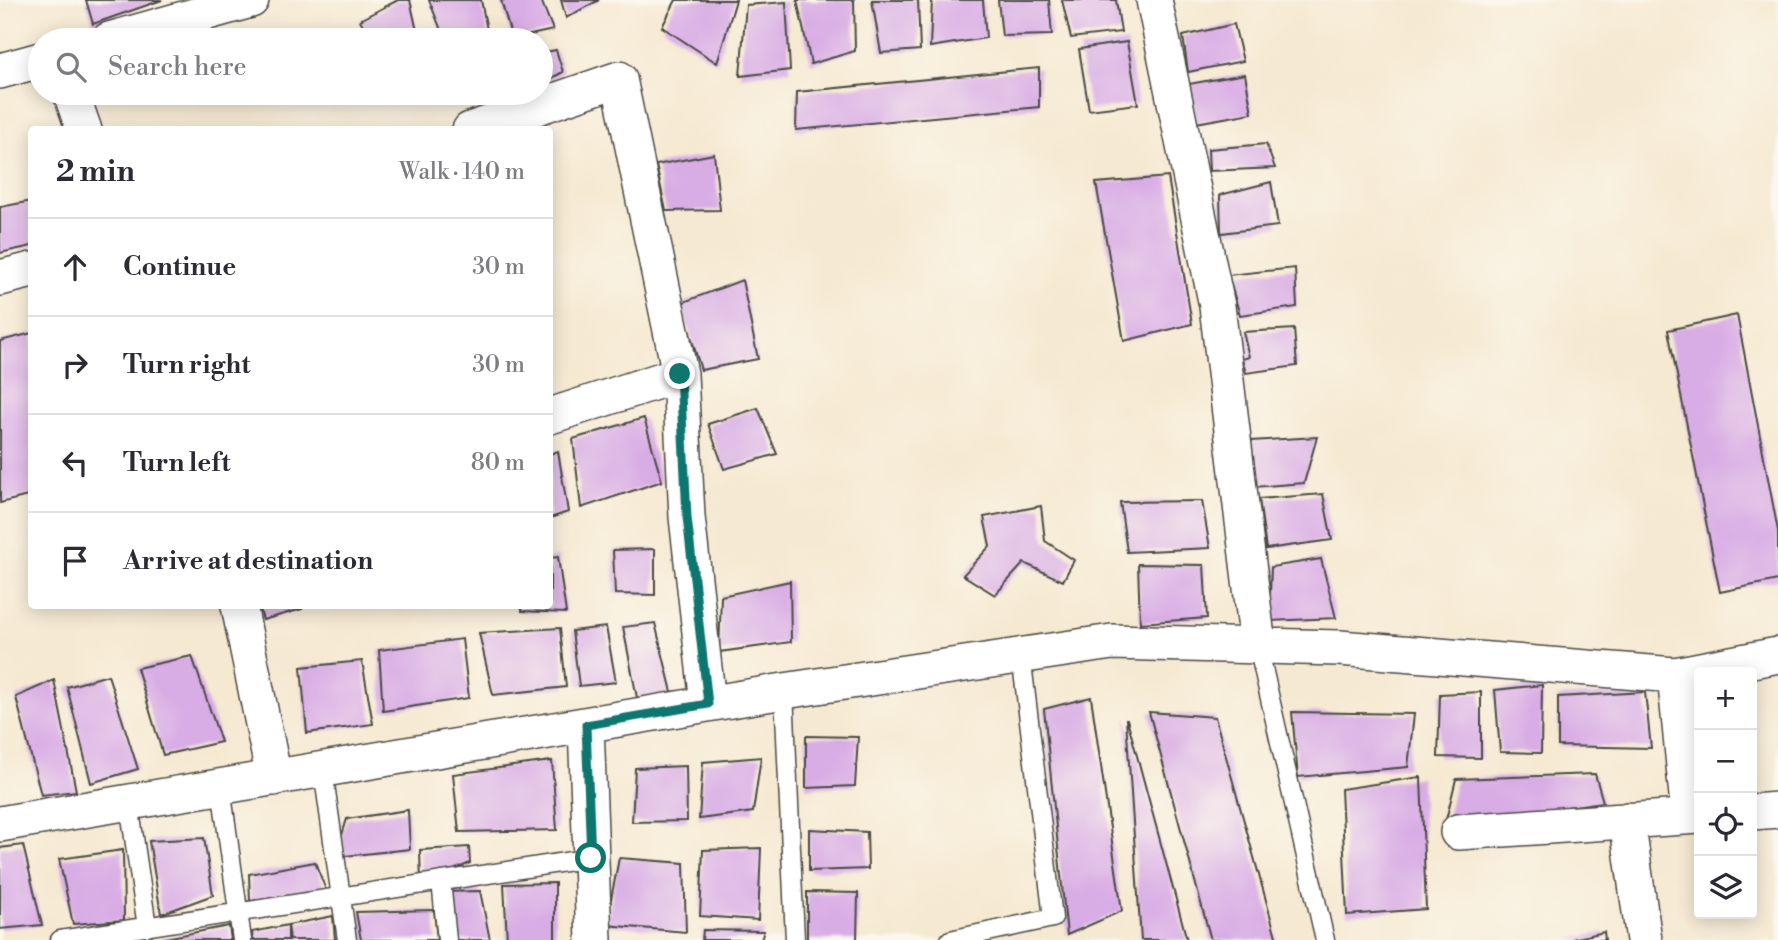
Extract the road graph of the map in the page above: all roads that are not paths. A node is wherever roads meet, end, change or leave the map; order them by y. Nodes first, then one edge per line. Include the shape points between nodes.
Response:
1 (251, 0) edge
2 (1154, 0) edge
3 (152, 28) edge
4 (28, 63) edge
5 (0, 71) edge
6 (553, 102) edge
7 (75, 105) edge
8 (543, 105) edge
9 (83, 126) edge
10 (482, 126) edge
11 (28, 271) edge
12 (0, 278) edge
13 (680, 374) junction
14 (553, 415) edge
15 (240, 609) edge
16 (1258, 646) junction
17 (1021, 655) junction
18 (1778, 655) edge
19 (1675, 675) junction
20 (784, 691) junction
21 (708, 704) junction
22 (586, 725) junction
23 (323, 770) junction
24 (275, 778) junction
25 (221, 787) junction
26 (129, 803) junction
27 (1778, 810) edge
28 (1757, 812) edge
29 (1694, 816) edge
30 (1627, 820) junction
31 (0, 824) edge
32 (1458, 832) dead end
33 (591, 858) junction
34 (441, 881) junction
35 (341, 896) junction
36 (239, 912) junction
37 (141, 931) edge
38 (60, 940) edge
39 (242, 940) edge
40 (347, 940) edge
41 (447, 940) edge
42 (594, 940) edge
43 (795, 940) edge
44 (950, 940) edge
45 (1325, 940) edge
46 (1644, 940) edge

1 - 3 street
2 - 16 street via 1217,306
4 - 5 street
6 - 13 street via 619,79
7 - 9 street
8 - 10 street
11 - 12 street
13 - 14 street
13 - 21 street via 687,517
15 - 24 street
16 - 17 street via 1112,642
16 - 19 street via 1339,648
16 - 45 lane
17 - 20 street
17 - 44 lane via 1053,918
18 - 19 street
19 - 29 street
20 - 21 street
20 - 43 lane
21 - 22 street
22 - 23 street
22 - 33 street
23 - 24 street
23 - 35 lane
24 - 25 street
25 - 26 street
25 - 36 lane
26 - 31 street
26 - 37 lane
27 - 28 street
29 - 30 street
30 - 32 street
30 - 46 street
33 - 34 lane
33 - 42 street
34 - 35 lane
34 - 41 lane
35 - 36 lane
35 - 40 lane
36 - 37 lane
36 - 39 lane
37 - 38 lane

